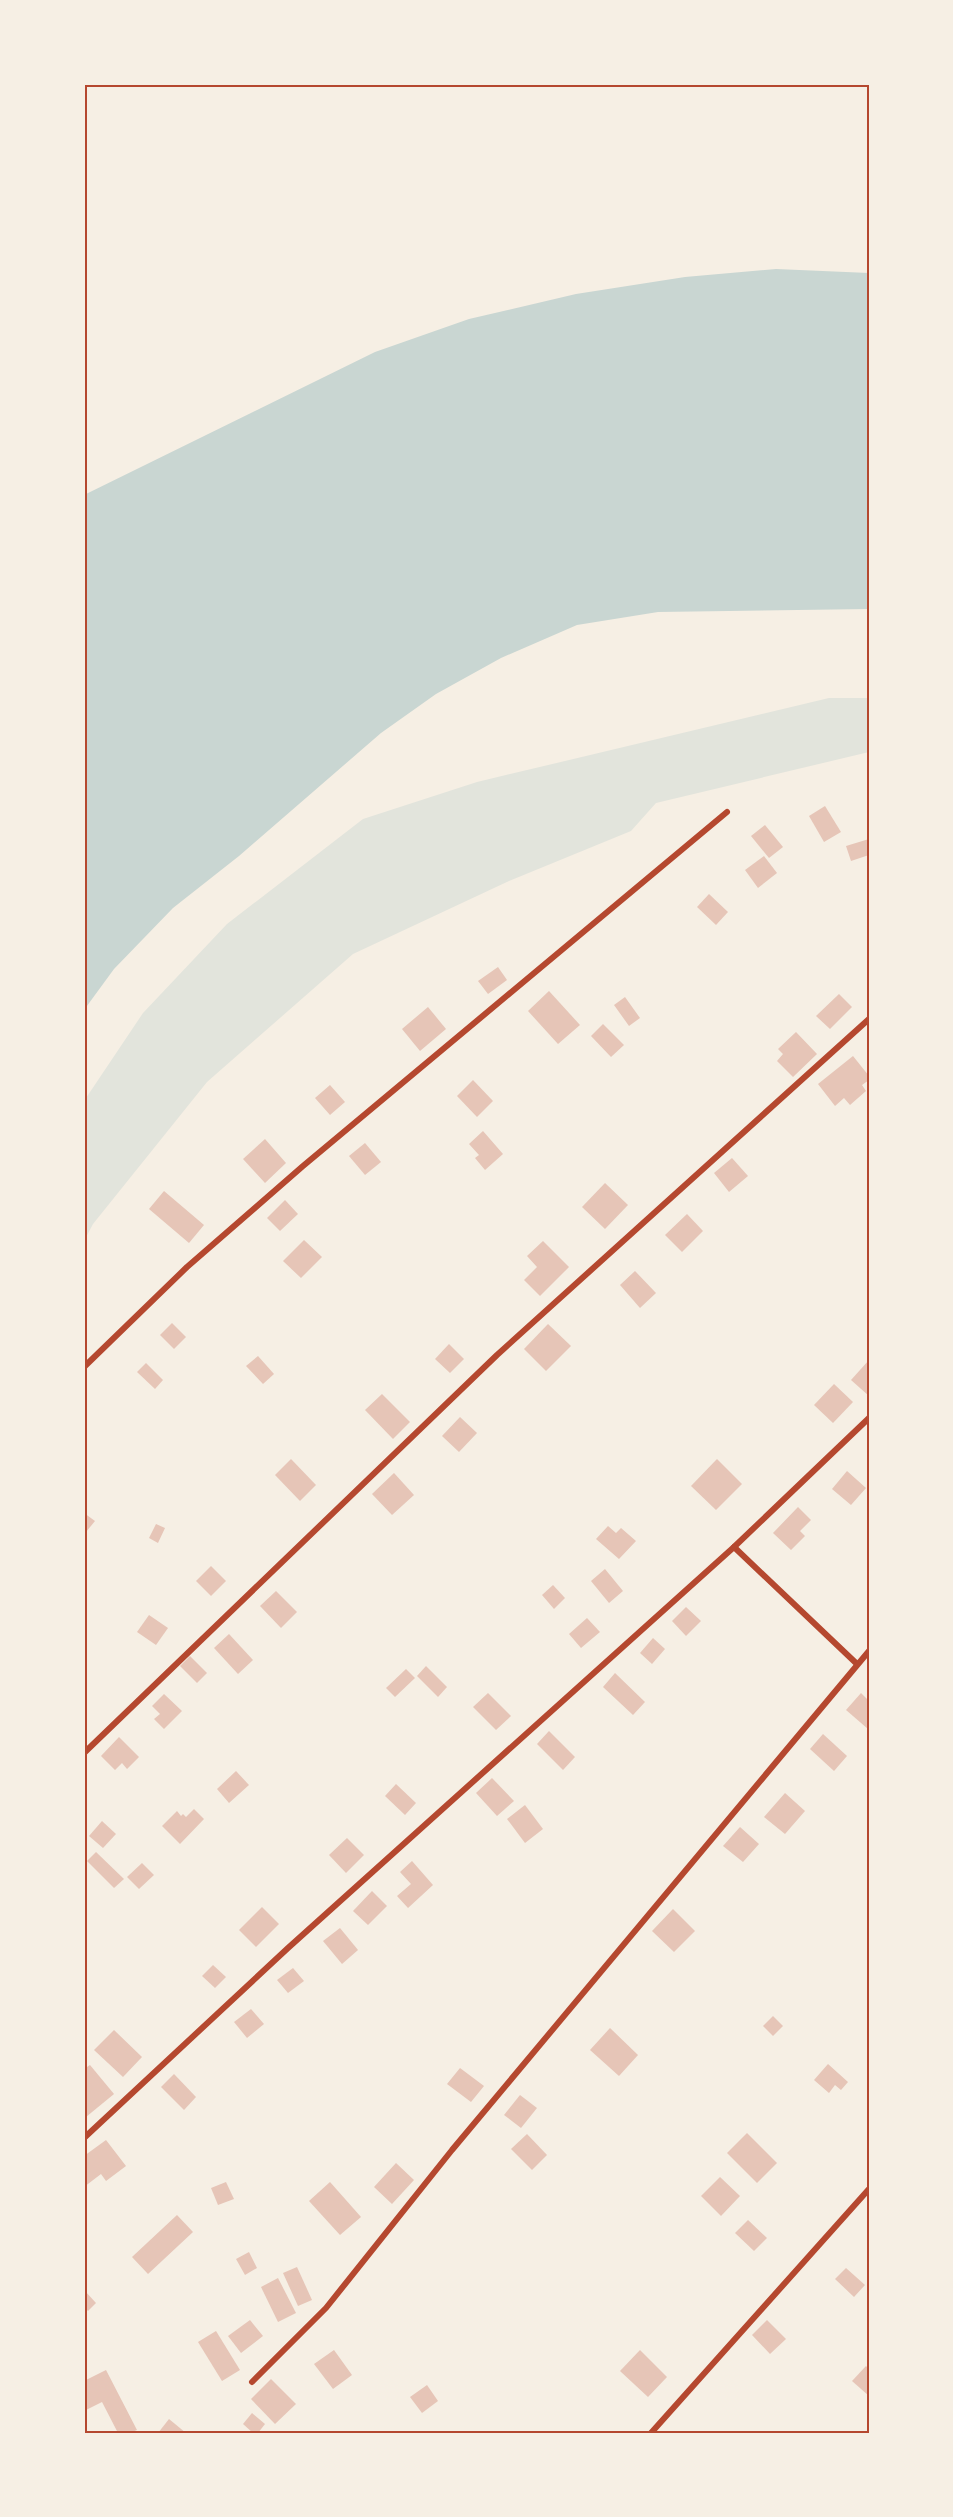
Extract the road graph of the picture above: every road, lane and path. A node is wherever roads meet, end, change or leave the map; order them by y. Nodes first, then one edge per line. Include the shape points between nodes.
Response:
1 (727, 812) dead end
2 (869, 1018) edge
3 (84, 1367) edge
4 (869, 1418) edge
5 (734, 1547) junction
6 (869, 1651) edge
7 (857, 1665) junction
8 (84, 1754) edge
9 (84, 2138) edge
10 (869, 2189) edge
11 (252, 2382) dead end
12 (651, 2433) edge

1 - 3 street via 303,1166 187,1267
2 - 8 street via 497,1355
4 - 5 street
5 - 7 street
5 - 9 street via 288,1948
6 - 7 street
7 - 11 street via 460,2141 326,2308
10 - 12 street

